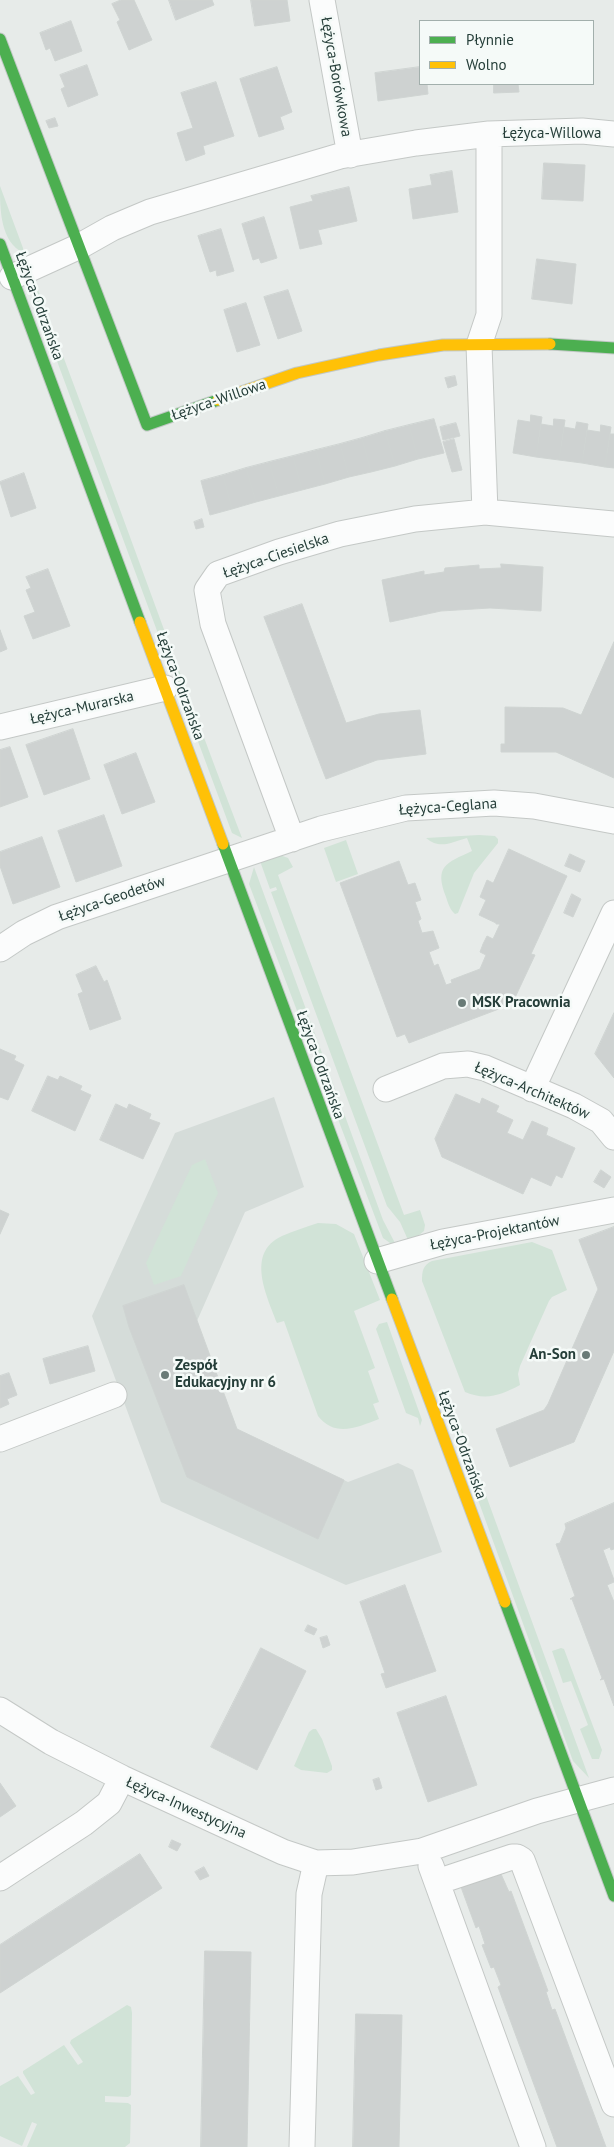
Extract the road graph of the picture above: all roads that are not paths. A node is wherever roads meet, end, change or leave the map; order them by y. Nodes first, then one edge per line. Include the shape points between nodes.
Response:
1 (322, 0) edge
2 (0, 39) edge
3 (489, 134) junction
4 (614, 134) edge
5 (350, 155) junction
6 (0, 244) edge
7 (80, 246) junction
8 (12, 277) junction
9 (480, 345) junction
10 (614, 348) edge
11 (485, 512) junction
12 (614, 524) edge
13 (165, 688) junction
14 (0, 727) edge
15 (614, 821) edge
16 (292, 839) junction
17 (228, 859) junction
18 (614, 912) edge
19 (0, 949) edge
20 (386, 1089) dead end
21 (532, 1089) junction
22 (614, 1137) edge
23 (614, 1210) edge
24 (377, 1261) junction
25 (114, 1395) dead end
26 (0, 1439) edge
27 (0, 1710) edge
28 (122, 1778) junction
29 (614, 1790) edge
30 (578, 1800) junction
31 (427, 1849) junction
32 (316, 1863) junction
33 (0, 1878) edge
34 (437, 1882) junction
35 (614, 1896) edge
36 (614, 2104) edge
37 (302, 2147) edge
38 (533, 2147) edge

1 - 5 street, Łężyca-Borówkowa
2 - 7 main road, Łężyca-Willowa
3 - 4 street, Łężyca-Willowa via 582,131
3 - 5 street, Łężyca-Willowa
3 - 9 street, Łężyca-Willowa via 489,316
5 - 7 street, Łężyca-Willowa via 150,212
6 - 8 main road, Łężyca-Odrzańska
7 - 8 street, Łężyca-Willowa
7 - 9 main road, Łężyca-Willowa via 147,425 307,370 443,345
8 - 13 main road, Łężyca-Odrzańska
9 - 10 main road, Łężyca-Willowa via 549,344
9 - 11 street, Łężyca-Willowa
11 - 12 street, Łężyca-Ciesielska
11 - 16 street, Łężyca-Ciesielska via 414,519 340,534 218,574 207,590 213,624
13 - 14 street, Łężyca-Murarska
13 - 17 main road, Łężyca-Odrzańska
15 - 16 street, Łężyca-Ceglana via 534,806 494,803 440,806 406,808
16 - 17 street, Łężyca-Ceglana
17 - 19 street, Łężyca-Geodetów via 57,917
17 - 24 main road, Łężyca-Odrzańska
18 - 21 street
20 - 21 street, Łężyca-Architektów via 434,1069 468,1064 486,1068
21 - 22 street, Łężyca-Architektów via 601,1121
23 - 24 street, Łężyca-Projektantów via 443,1242
24 - 30 main road, Łężyca-Odrzańska
25 - 26 street
27 - 28 street via 51,1742
28 - 32 street, Łężyca-Inwestycyjna via 283,1852
28 - 33 street, Łężyca-Inwestycyjna via 109,1803 86,1822
29 - 30 street, Łężyca-Inwestycyjna
30 - 31 street, Łężyca-Inwestycyjna
30 - 35 main road, Łężyca-Odrzańska
31 - 32 street, Łężyca-Inwestycyjna via 382,1858
31 - 34 street
32 - 37 street via 309,1894
34 - 36 street via 512,1857 522,1860
34 - 38 street

